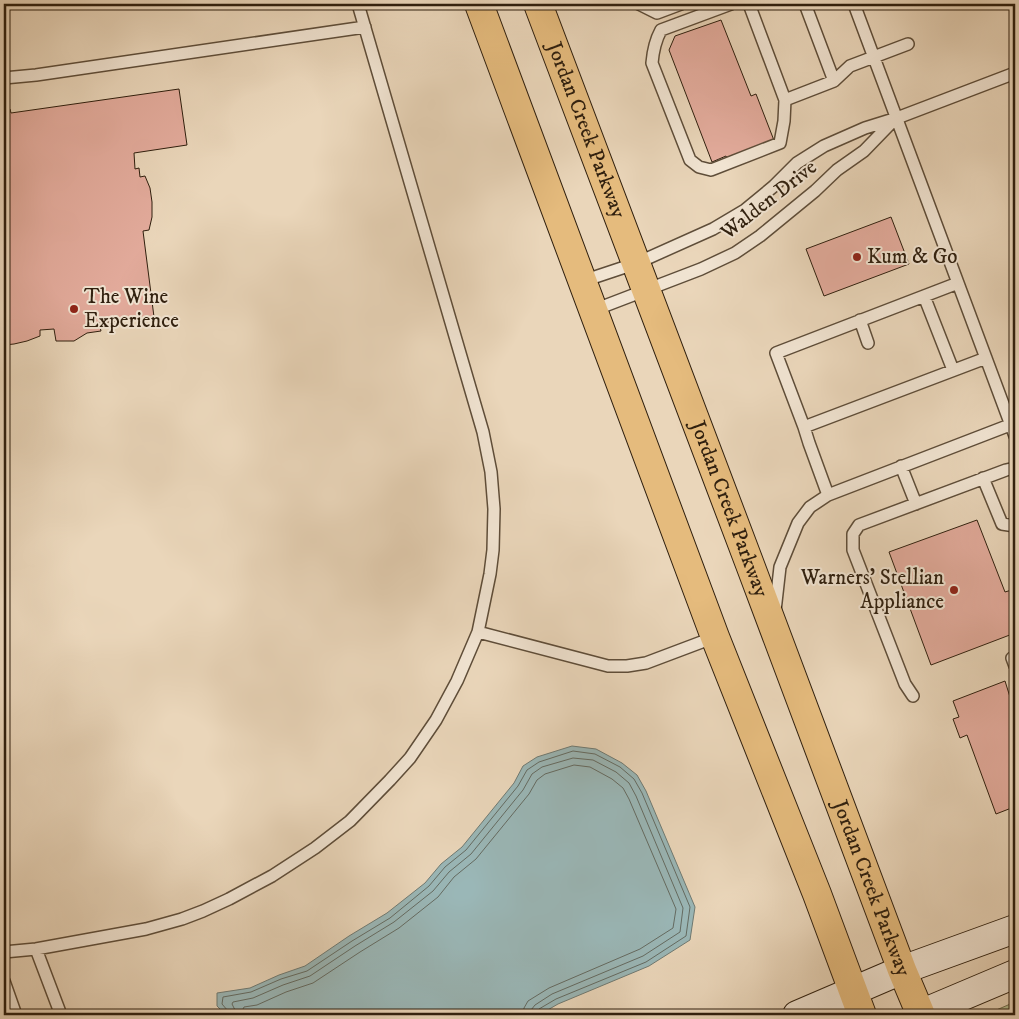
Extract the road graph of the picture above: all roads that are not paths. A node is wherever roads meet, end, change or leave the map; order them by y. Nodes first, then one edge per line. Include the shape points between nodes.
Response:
1 (358, 4) edge
2 (479, 4) edge
3 (538, 4) edge
4 (639, 4) edge
5 (681, 4) edge
6 (731, 4) edge
7 (749, 4) edge
8 (805, 4) edge
9 (854, 4) edge
10 (366, 27) junction
11 (908, 44) dead end
12 (874, 57) junction
13 (1015, 73) edge
14 (4, 78) edge
15 (834, 81) junction
16 (785, 100) junction
17 (897, 118) junction
18 (637, 263) junction
19 (583, 281) junction
20 (958, 283) junction
21 (647, 290) junction
22 (924, 296) junction
23 (594, 310) junction
24 (860, 320) junction
25 (868, 343) dead end
26 (986, 358) junction
27 (953, 370) junction
28 (1013, 424) edge
29 (804, 427) junction
30 (1015, 436) edge
31 (901, 466) junction
32 (1015, 468) edge
33 (983, 478) junction
34 (828, 495) junction
35 (916, 504) junction
36 (1015, 526) edge
37 (773, 628) junction
38 (478, 632) junction
39 (715, 637) junction
40 (912, 696) dead end
41 (1015, 929) edge
42 (36, 949) junction
43 (4, 952) edge
44 (902, 970) junction
45 (1015, 974) edge
46 (4, 980) edge
47 (857, 1003) edge
48 (16, 1015) edge
49 (61, 1015) edge
50 (797, 1015) edge
51 (920, 1015) edge

1 - 10 lane
2 - 19 main road
3 - 18 main road, Jordan Creek Parkway
4 - 5 lane via 657,13
6 - 16 lane via 662,30 656,38 652,63 690,160 711,170 780,143
7 - 16 lane
8 - 15 lane
9 - 12 lane
10 - 14 lane
10 - 38 lane via 483,432 491,472 493,550
11 - 12 lane
12 - 15 lane via 850,66
12 - 17 lane
13 - 17 lane, Walden Drive
15 - 16 lane
17 - 18 lane, Walden Drive via 824,146 797,163 745,210 713,229
17 - 20 lane
17 - 21 lane, Walden Drive via 864,151 760,236 735,253
18 - 19 lane, Walden Drive
18 - 21 main road, Jordan Creek Parkway
19 - 23 main road
20 - 22 lane
20 - 26 lane
21 - 23 lane, Walden Drive
21 - 37 main road, Jordan Creek Parkway
22 - 24 lane
22 - 27 lane
23 - 39 main road
24 - 25 lane
24 - 29 lane via 776,353
26 - 27 lane
26 - 28 lane
27 - 29 lane via 886,390
28 - 30 lane
28 - 31 lane
29 - 34 lane
31 - 34 lane
31 - 35 lane
32 - 33 lane
33 - 35 lane
33 - 36 lane via 1002,524
34 - 37 lane via 810,507 798,523 780,567
35 - 40 lane via 859,525 853,534 853,550
37 - 44 main road, Jordan Creek Parkway
38 - 39 lane via 608,666 646,663
38 - 42 lane via 436,720 410,758 350,821 316,848 244,891 182,919 146,929
39 - 47 main road
41 - 44 street
42 - 43 lane
42 - 49 lane
44 - 47 street
44 - 51 main road, Jordan Creek Parkway
45 - 51 street
46 - 48 lane
47 - 50 street

